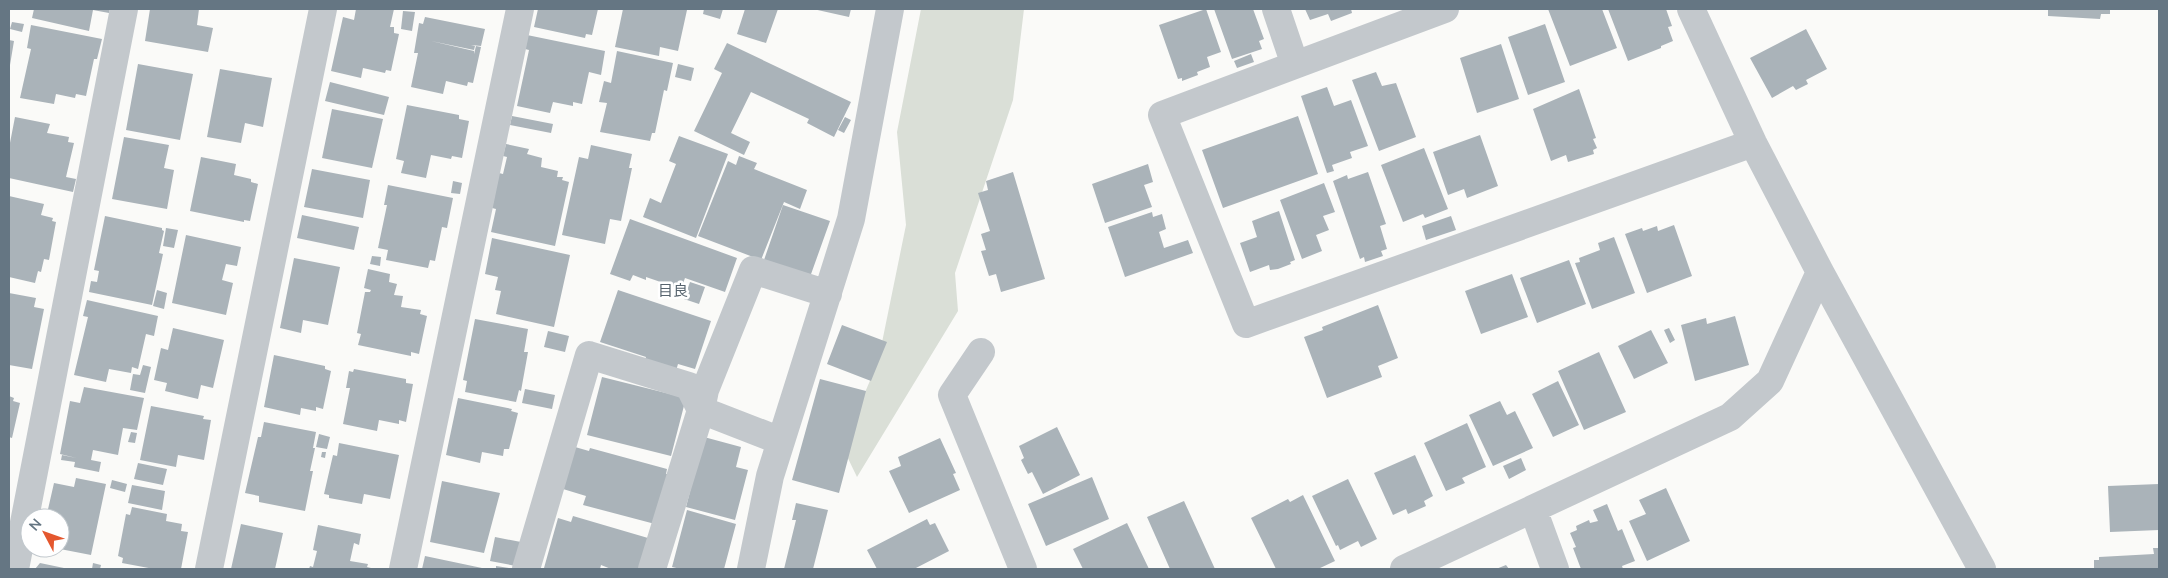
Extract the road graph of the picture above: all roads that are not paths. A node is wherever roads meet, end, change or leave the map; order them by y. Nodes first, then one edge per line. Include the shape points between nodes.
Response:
1 (124, 9) edge
2 (323, 9) edge
3 (520, 9) edge
4 (890, 9) edge
5 (1276, 9) edge
6 (1445, 9) edge
7 (1691, 9) edge
8 (1295, 64) junction
9 (1753, 143) junction
10 (1820, 272) junction
11 (828, 294) junction
12 (981, 352) dead end
13 (701, 410) junction
14 (781, 441) junction
15 (1532, 509) junction
16 (16, 569) edge
17 (209, 569) edge
18 (403, 569) edge
19 (526, 569) edge
20 (652, 569) edge
21 (751, 569) edge
22 (1023, 569) edge
23 (1404, 569) edge
24 (1555, 569) edge
25 (1982, 569) edge

1 - 16 street
2 - 17 street
3 - 18 street
4 - 11 street via 851,220
5 - 8 street
6 - 8 street
7 - 9 street
8 - 9 street via 1162,115 1246,324
9 - 10 street
10 - 15 street via 1770,381 1730,417
10 - 25 street
11 - 13 street via 753,270 705,390
11 - 14 street
12 - 22 street via 952,395
13 - 14 street
13 - 19 street via 689,386 589,355
13 - 20 street
14 - 21 street via 770,476
15 - 23 street
15 - 24 street

